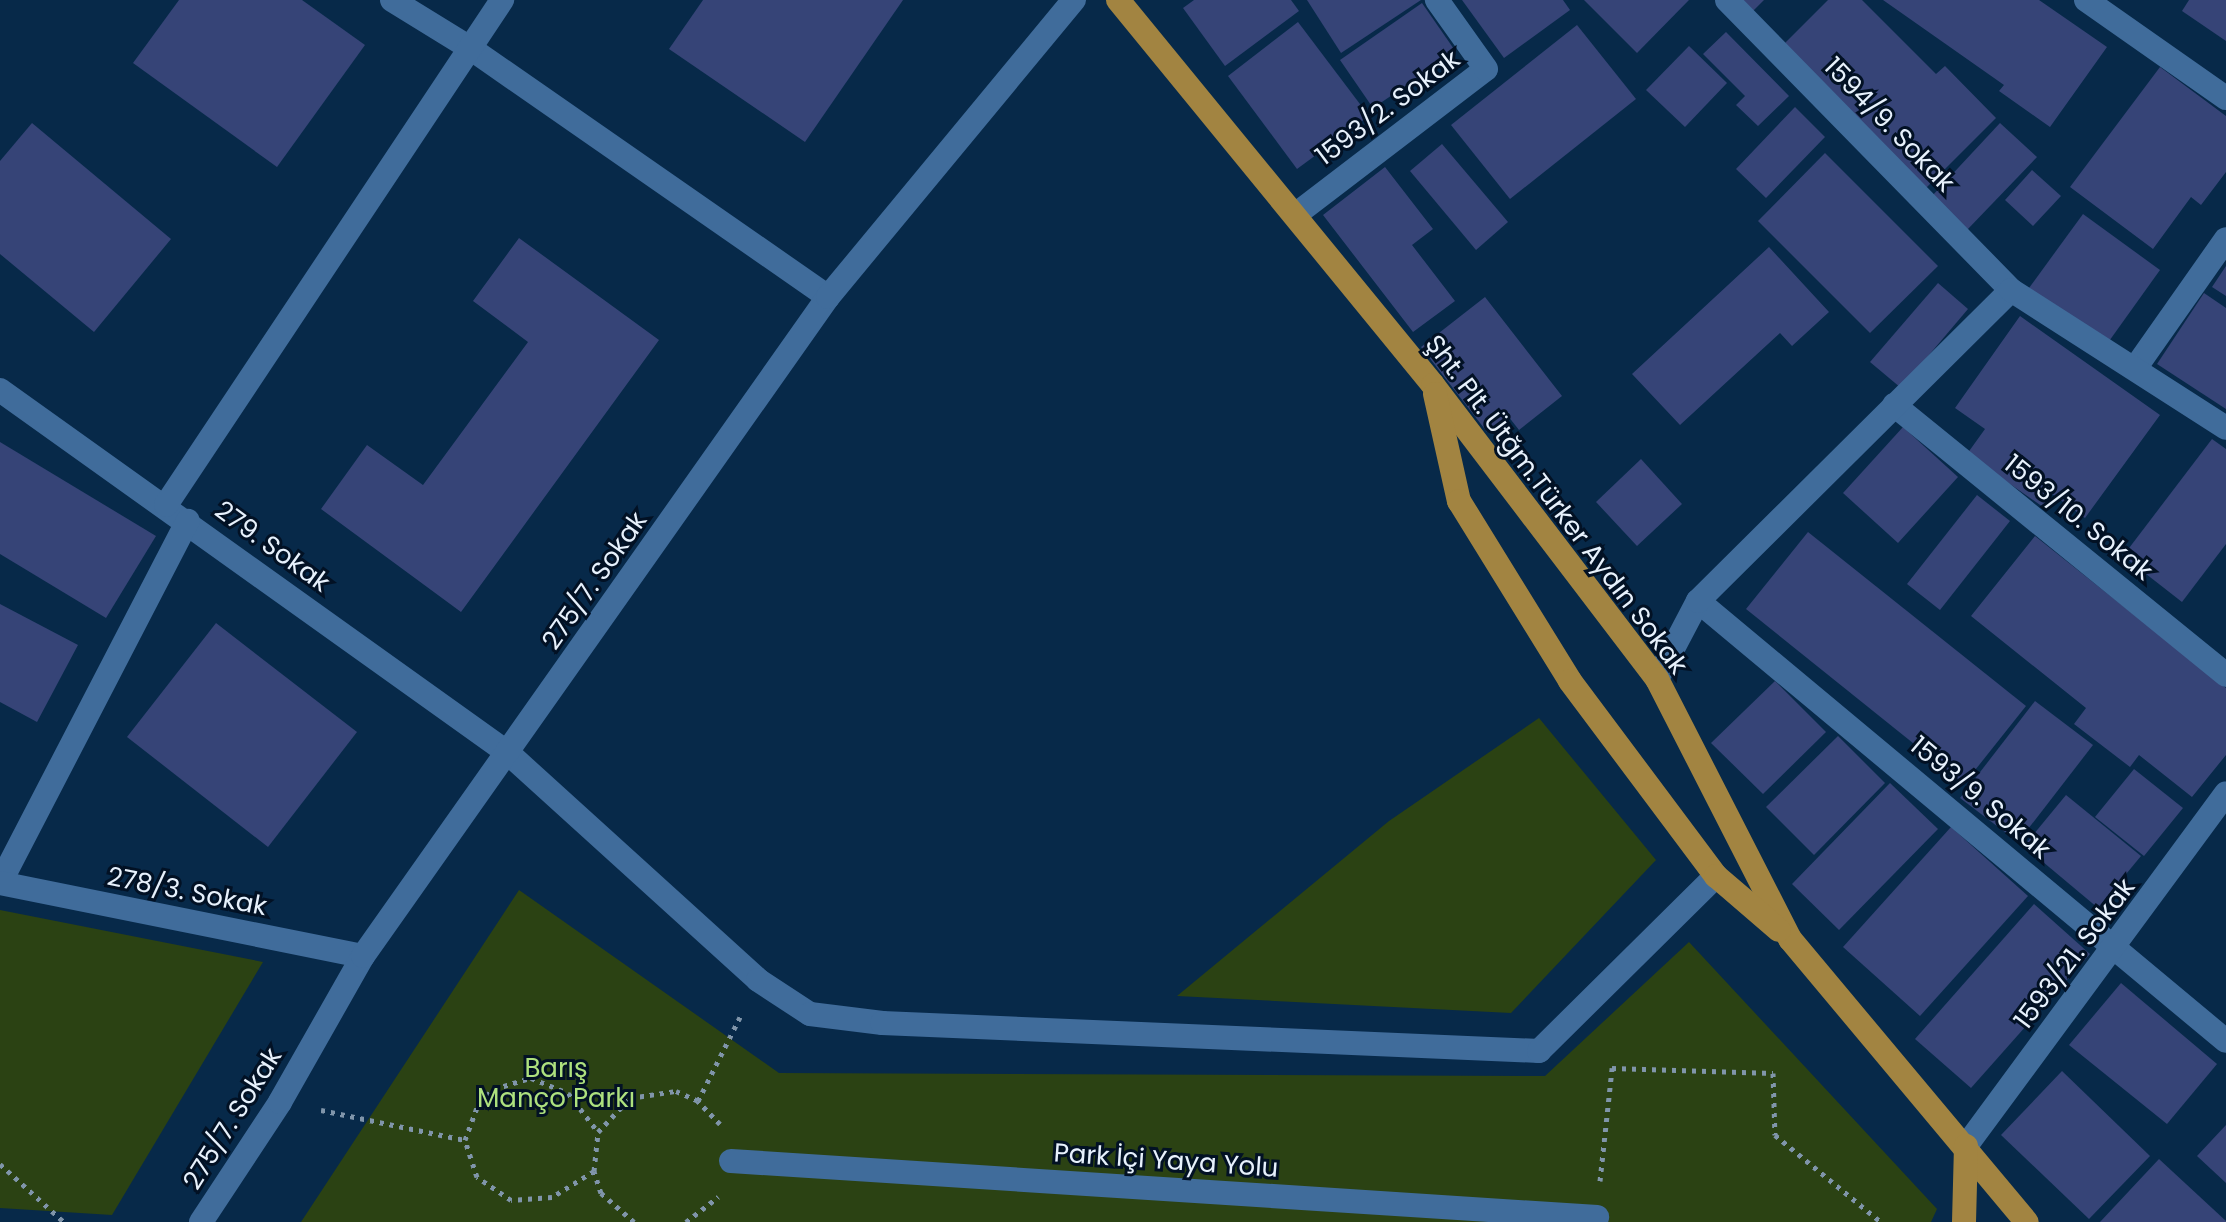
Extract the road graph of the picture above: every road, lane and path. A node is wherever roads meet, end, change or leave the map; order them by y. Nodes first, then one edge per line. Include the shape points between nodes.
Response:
1 (392, 0) edge
2 (502, 0) edge
3 (1074, 0) edge
4 (1118, 0) edge
5 (1437, 0) edge
6 (1727, 0) edge
7 (2086, 0) edge
8 (470, 48) junction
9 (2226, 98) edge
10 (1295, 215) junction
11 (2226, 239) edge
12 (2011, 290) junction
13 (828, 297) junction
14 (2136, 367) junction
15 (1433, 385) junction
16 (0, 390) edge
17 (1894, 405) junction
18 (2226, 428) edge
19 (166, 505) junction
20 (188, 521) junction
21 (1698, 601) junction
22 (2226, 675) edge
23 (1657, 679) junction
24 (508, 753) junction
25 (2226, 793) edge
26 (1716, 876) junction
27 (0, 883) edge
28 (1790, 939) junction
29 (2116, 947) junction
30 (363, 956) junction
31 (758, 980) junction
32 (2226, 1041) edge
33 (698, 1101) junction
34 (280, 1102) junction
35 (598, 1132) junction
36 (465, 1140) junction
37 (1966, 1146) junction
38 (731, 1161) joint
39 (0, 1164) edge
40 (594, 1171) junction
41 (1597, 1217) joint
42 (64, 1222) edge
43 (201, 1222) edge
44 (634, 1222) edge
45 (1881, 1222) edge
46 (1964, 1222) edge
47 (2027, 1222) edge

1 - 8 street
2 - 8 street
3 - 13 street, 275/7. Sokak
4 - 10 main road, Şht. Plt. Ütğm.Türker Aydın Sokak
5 - 10 street, 1593/2. Sokak via 1486,69
6 - 12 street, 1594/9. Sokak
7 - 9 street
8 - 13 street
8 - 19 street
10 - 15 main road, Şht. Plt. Ütğm.Türker Aydın Sokak
11 - 14 street
12 - 14 street, 1594/9. Sokak
12 - 17 street
13 - 24 street, 275/7. Sokak
14 - 18 street, 1594/9. Sokak
15 - 23 main road, Şht. Plt. Ütğm.Türker Aydın Sokak
15 - 26 main road via 1459,501 1570,681
16 - 19 street, 279. Sokak
17 - 21 street
17 - 22 street, 1593/10. Sokak
19 - 20 street, 279. Sokak
20 - 24 street, 279. Sokak
20 - 27 street
21 - 23 street
21 - 29 street, 1593/9. Sokak
23 - 28 main road, Şht. Plt. Ütğm.Türker Aydın Sokak
24 - 30 street, 275/7. Sokak
24 - 31 street, 279. Sokak
25 - 29 street, 1593/21. Sokak
26 - 28 main road
26 - 31 street, 279. Sokak via 1539,1051 882,1023 810,1014
27 - 30 street, 278/3. Sokak
28 - 37 main road, Şht. Plt. Ütğm.Türker Aydın Sokak
29 - 32 street, 1593/9. Sokak
29 - 37 street, 1593/21. Sokak
30 - 34 street, 275/7. Sokak
31 - 33 path
33 - 35 path via 676,1091 630,1098
33 - 38 path via 716,1116
34 - 36 path
34 - 43 street, 275/7. Sokak
35 - 36 path via 568,1093 531,1078 494,1089 479,1102
35 - 40 path
36 - 40 path via 477,1177 511,1200 552,1197
37 - 46 main road
37 - 47 main road, Şht. Plt. Ütğm.Türker Aydın Sokak
38 - 41 street, Park İçi Yaya Yolu
39 - 42 path
40 - 44 path via 601,1193
41 - 45 path via 1612,1068 1639,1066 1773,1073 1775,1135

